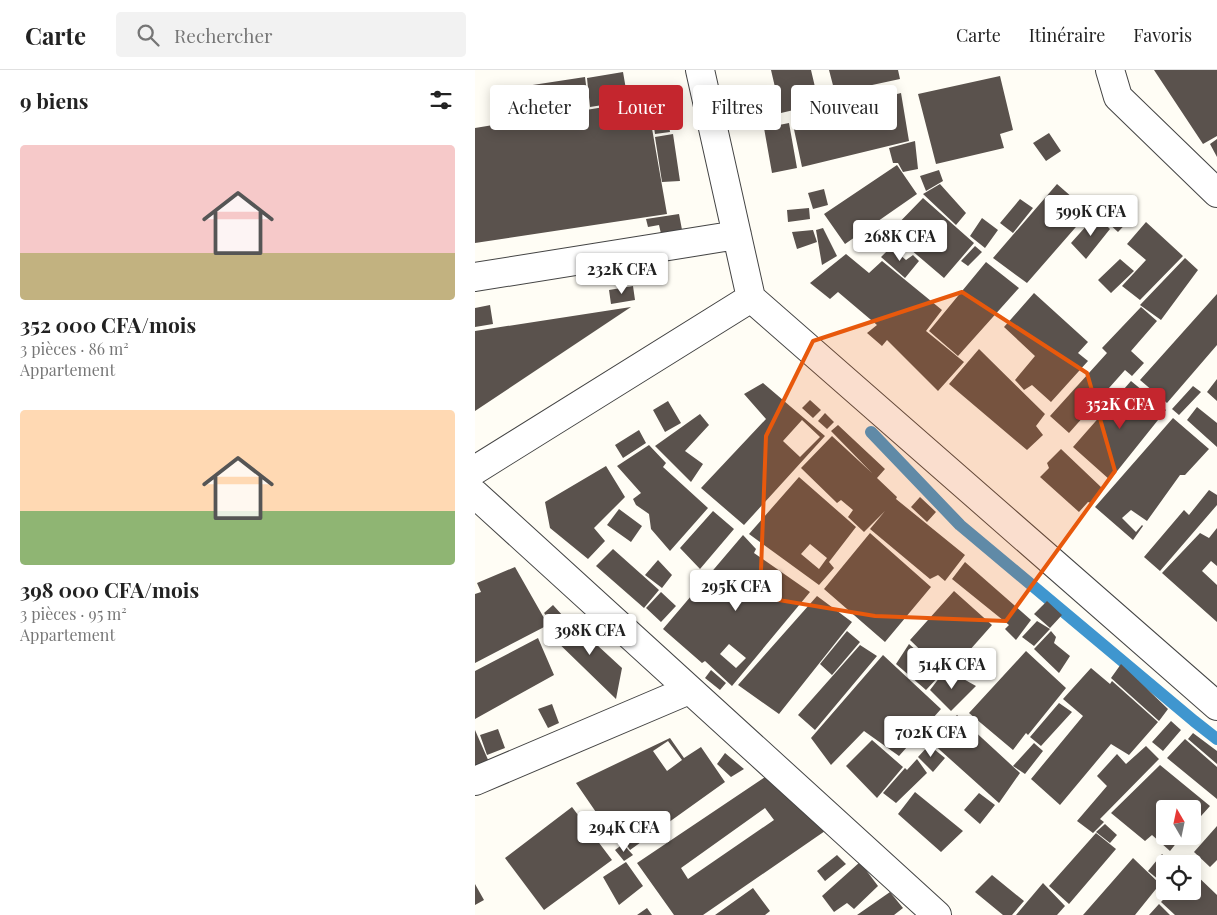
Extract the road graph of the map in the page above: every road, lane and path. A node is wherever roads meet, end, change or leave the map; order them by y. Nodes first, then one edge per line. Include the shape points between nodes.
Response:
1 (700, 70) edge
2 (1110, 70) edge
3 (1217, 193) edge
4 (737, 235) junction
5 (475, 277) edge
6 (751, 298) junction
7 (475, 470) edge
8 (475, 494) edge
9 (689, 690) junction
10 (1217, 706) edge
11 (475, 782) edge
12 (937, 915) edge

1 - 4 street
2 - 3 street via 1119,97
4 - 5 street
4 - 6 street
6 - 7 street
6 - 10 street
8 - 9 street
9 - 11 street
9 - 12 street

